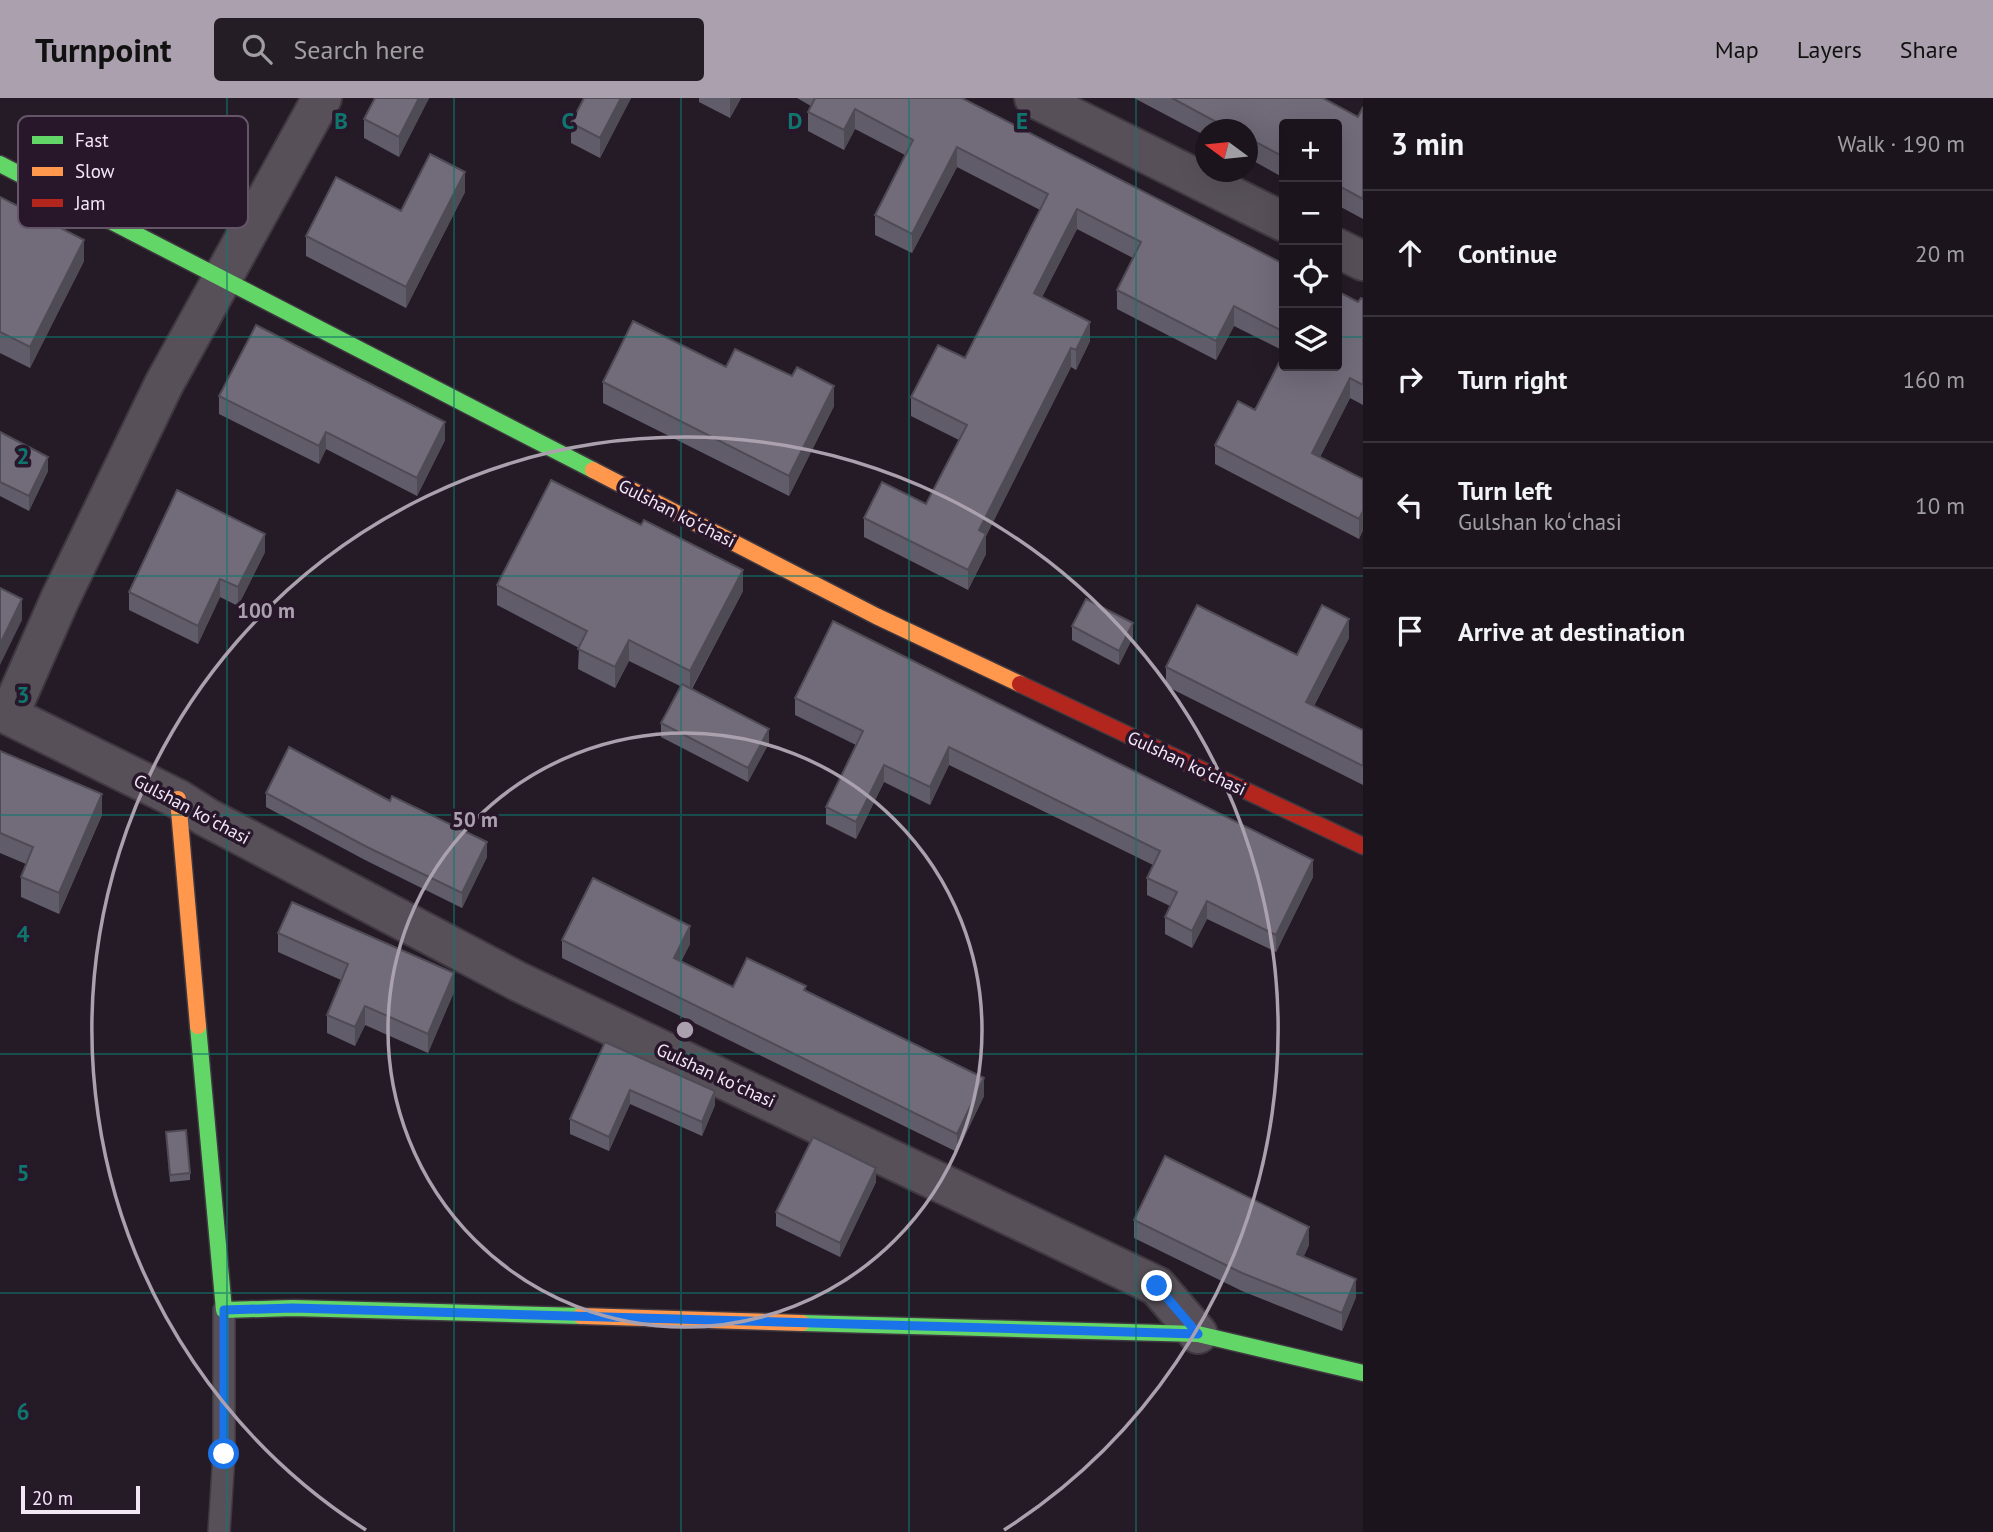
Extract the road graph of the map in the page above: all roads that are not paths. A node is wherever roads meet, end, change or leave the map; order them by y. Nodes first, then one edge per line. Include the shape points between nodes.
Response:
1 (322, 98) edge
2 (1034, 98) edge
3 (0, 164) edge
4 (18, 173) edge
5 (1279, 220) edge
6 (125, 228) edge
7 (1342, 250) edge
8 (1363, 261) edge
9 (223, 278) junction
10 (5, 713) edge
11 (178, 799) junction
12 (1363, 846) edge
13 (224, 1310) junction
14 (1198, 1334) junction
15 (1363, 1373) edge
16 (219, 1532) edge

1 - 9 street
2 - 5 street
3 - 4 street, Gulshan koʻchasi
6 - 9 street, Gulshan koʻchasi
7 - 8 street
9 - 10 street via 164,384
9 - 12 street, Gulshan koʻchasi via 876,616
10 - 11 street, Gulshan koʻchasi
11 - 13 street
11 - 14 street, Gulshan koʻchasi via 519,982 1157,1286
13 - 14 street via 293,1308
13 - 16 lane
14 - 15 street

